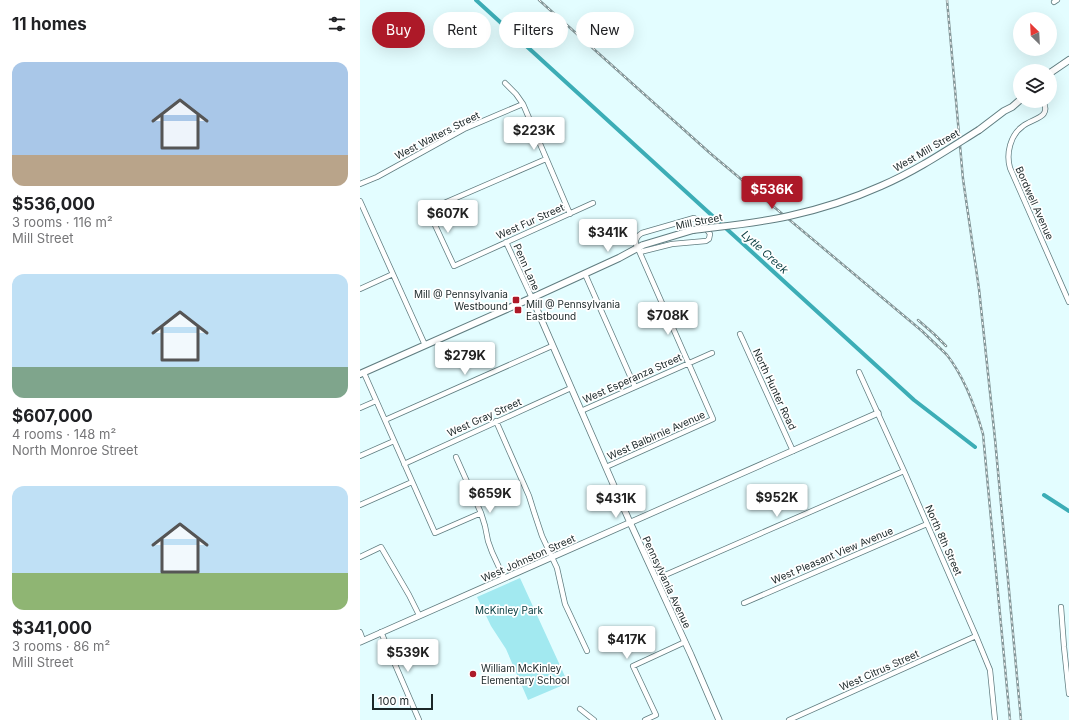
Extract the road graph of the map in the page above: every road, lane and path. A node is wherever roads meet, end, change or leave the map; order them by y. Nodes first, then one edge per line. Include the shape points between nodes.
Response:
1 (1069, 60) edge
2 (1057, 68) edge
3 (505, 83) dead end
4 (1013, 101) edge
5 (522, 104) junction
6 (1013, 106) edge
7 (1046, 108) edge
8 (1004, 111) junction
9 (546, 158) junction
10 (360, 184) edge
11 (852, 198) joint
12 (360, 201) edge
13 (593, 203) dead end
14 (570, 214) junction
15 (506, 242) junction
16 (639, 250) junction
17 (393, 274) junction
18 (585, 274) junction
19 (360, 289) edge
20 (532, 298) junction
21 (1069, 302) edge
22 (740, 334) dead end
23 (425, 345) junction
24 (552, 346) junction
25 (712, 353) dead end
26 (689, 363) junction
27 (859, 372) dead end
28 (362, 373) edge
29 (635, 387) junction
30 (571, 388) junction
31 (376, 401) junction
32 (360, 408) edge
33 (581, 410) junction
34 (878, 413) junction
35 (385, 420) junction
36 (496, 421) junction
37 (394, 441) junction
38 (793, 451) junction
39 (360, 456) edge
40 (456, 457) dead end
41 (404, 464) junction
42 (606, 467) junction
43 (904, 471) junction
44 (412, 482) junction
45 (360, 505) edge
46 (481, 513) junction
47 (630, 522) junction
48 (927, 524) junction
49 (360, 556) edge
50 (551, 557) junction
51 (504, 578) junction
52 (656, 579) junction
53 (744, 603) dead end
54 (1061, 607) dead end
55 (419, 616) junction
56 (360, 632) edge
57 (381, 632) junction
58 (976, 636) junction
59 (362, 641) edge
60 (685, 642) junction
61 (587, 651) dead end
62 (1069, 694) edge
63 (580, 709) dead end
64 (419, 720) edge
65 (594, 720) edge
66 (645, 720) edge
67 (719, 720) edge
68 (789, 720) edge
69 (995, 720) edge

1 - 2 main road
3 - 5 street
4 - 8 main road, West Mill Street
5 - 9 street
5 - 10 street, West Walters Street via 464,129
6 - 8 main road, West Mill Street
7 - 21 street, Bordwell Avenue via 1039,119 1022,126 1015,134 1008,152 1008,161
8 - 11 main road, West Mill Street, bridge via 937,157 882,186
9 - 14 street
9 - 15 street, West Fur Street via 428,210 454,266
11 - 16 main road, Mill Street, bridge via 788,216 693,230 643,245
12 - 17 street
13 - 14 street, West Fur Street
14 - 15 street, West Fur Street
15 - 20 street, Penn Lane
16 - 16 street via 636,241 639,235 694,218 702,223 710,234 706,241
16 - 18 main road, Mill Street
16 - 26 street
17 - 19 street
17 - 23 street
18 - 20 main road, Mill Street
18 - 29 street
20 - 23 main road, Mill Street
20 - 24 street, Pennsylvania Avenue
22 - 38 street, North Hunter Road
23 - 28 main road, Mill Street
24 - 30 street, Pennsylvania Avenue
24 - 35 street
25 - 26 street, West Esperanza Street
26 - 29 street, West Esperanza Street
26 - 42 street, West Balbirnie Avenue via 713,419
27 - 34 street, North 8th Street
28 - 31 street
29 - 33 street, West Esperanza Street
30 - 33 street, Pennsylvania Avenue
30 - 36 street, West Gray Street
31 - 32 street
31 - 35 street
33 - 42 street, Pennsylvania Avenue
34 - 38 street, West Johnston Street
34 - 43 street, North 8th Street
35 - 37 street
36 - 41 street, West Gray Street
36 - 50 street
37 - 39 street
37 - 41 street
38 - 47 street, West Johnston Street
40 - 46 street
41 - 44 street
42 - 47 street, Pennsylvania Avenue
43 - 48 street, North 8th Street
43 - 52 street
44 - 45 street
44 - 46 street via 435,533
46 - 51 street via 488,541
47 - 50 street, West Johnston Street
47 - 52 street, Pennsylvania Avenue
48 - 53 street, West Pleasant View Avenue
48 - 58 street, North 8th Street
49 - 55 street via 381,547
50 - 51 street, West Johnston Street
50 - 61 street via 559,576 565,604
51 - 55 street, West Johnston Street
52 - 60 street, Pennsylvania Avenue
54 - 62 street
55 - 57 street, West Johnston Street
56 - 59 street
57 - 59 street, West Johnston Street
57 - 64 street
58 - 68 street, West Citrus Street
58 - 69 street, North 8th Street via 990,670
60 - 66 street via 633,666 656,715
60 - 67 street, Pennsylvania Avenue
63 - 65 street

